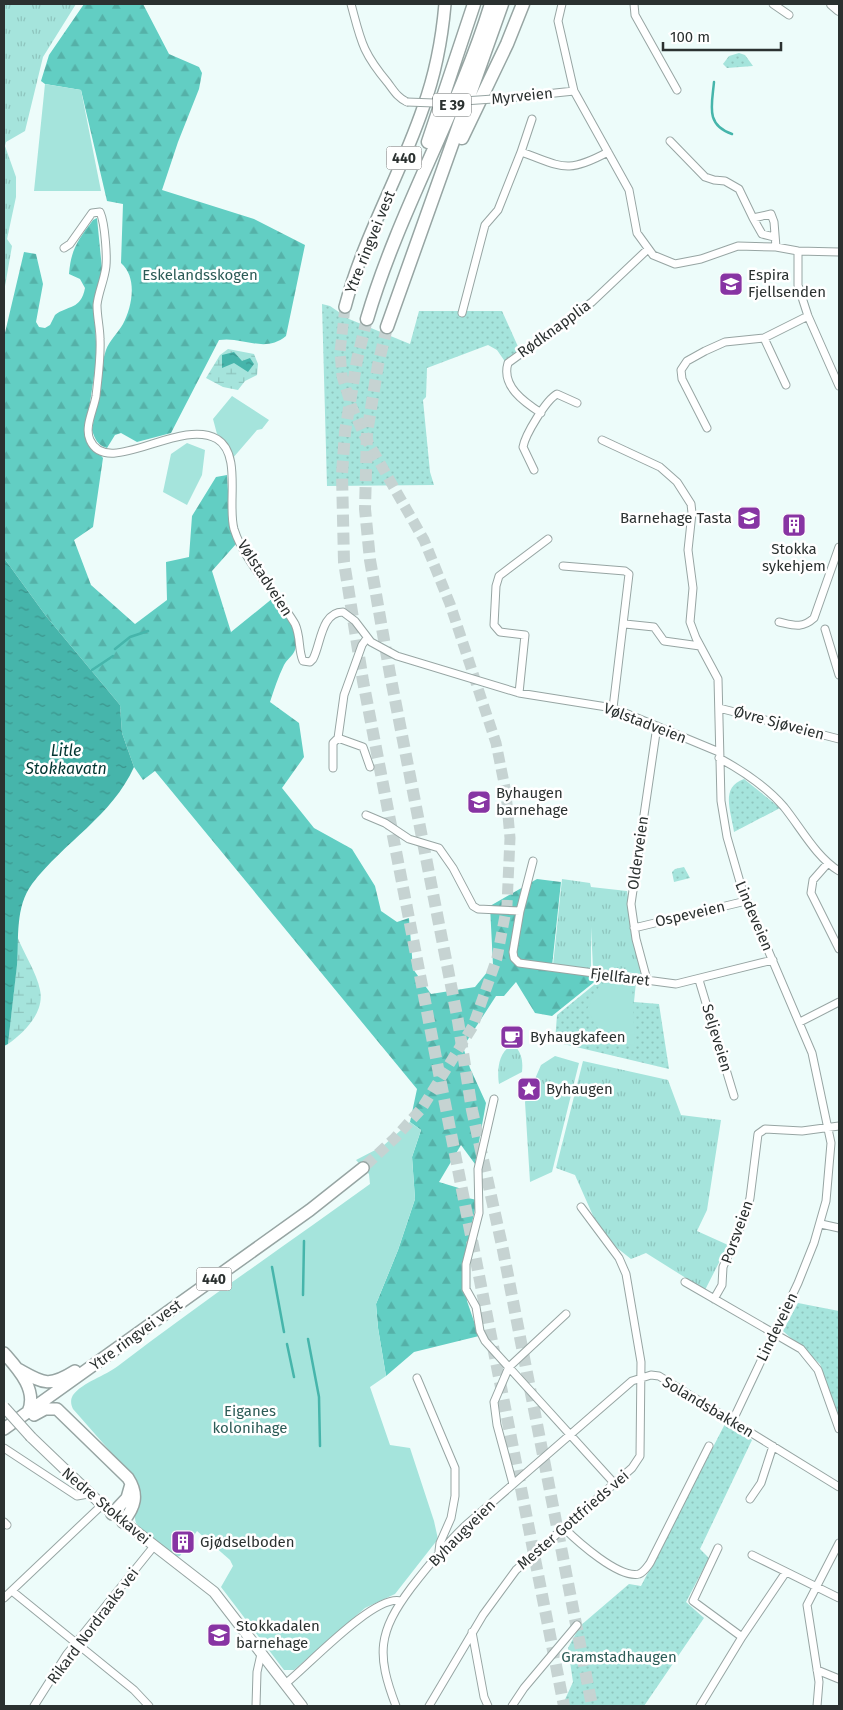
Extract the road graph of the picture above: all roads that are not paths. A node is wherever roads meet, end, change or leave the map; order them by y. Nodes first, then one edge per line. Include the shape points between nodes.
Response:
1 (351, 4) edge
2 (445, 4) edge
3 (474, 4) edge
4 (491, 4) edge
5 (502, 4) edge
6 (523, 4) edge
7 (562, 4) edge
8 (634, 4) edge
9 (773, 4) edge
10 (832, 4) edge
11 (839, 10) edge
12 (789, 14) dead end
13 (677, 90) dead end
14 (574, 91) junction
15 (532, 119) dead end
16 (670, 141) dead end
17 (520, 152) junction
18 (608, 152) junction
19 (437, 186) junction
20 (409, 204) junction
21 (754, 218) junction
22 (774, 237) junction
23 (776, 247) junction
24 (64, 248) dead end
25 (648, 249) junction
26 (798, 252) junction
27 (839, 252) edge
28 (345, 308) tunnel mouth
29 (462, 313) dead end
30 (808, 316) junction
31 (367, 319) tunnel mouth
32 (388, 327) tunnel mouth
33 (764, 338) junction
34 (786, 385) dead end
35 (839, 386) edge
36 (577, 403) dead end
37 (541, 414) junction
38 (707, 428) dead end
39 (602, 440) dead end
40 (534, 470) dead end
41 (548, 539) dead end
42 (839, 547) edge
43 (564, 566) dead end
44 (779, 622) dead end
45 (624, 624) junction
46 (826, 629) dead end
47 (367, 638) junction
48 (700, 646) junction
49 (839, 675) edge
50 (519, 693) junction
51 (613, 708) junction
52 (719, 708) junction
53 (657, 726) junction
54 (338, 738) junction
55 (839, 739) edge
56 (719, 755) junction
57 (370, 767) dead end
58 (333, 768) dead end
59 (366, 815) dead end
60 (533, 860) dead end
61 (828, 863) junction
62 (839, 871) edge
63 (746, 901) junction
64 (520, 911) junction
65 (634, 928) junction
66 (839, 949) edge
67 (773, 960) junction
68 (647, 980) junction
69 (699, 980) junction
70 (839, 1002) edge
71 (800, 1022) junction
72 (734, 1096) dead end
73 (494, 1099) dead end
74 (839, 1126) edge
75 (828, 1128) junction
76 (363, 1168) tunnel mouth
77 (582, 1207) dead end
78 (821, 1224) junction
79 (839, 1228) edge
80 (685, 1282) dead end
81 (714, 1299) junction
82 (566, 1314) dead end
83 (775, 1332) junction
84 (124, 1343) junction
85 (4, 1353) edge
86 (510, 1367) junction
87 (18, 1369) junction
88 (641, 1377) junction
89 (417, 1378) dead end
90 (63, 1387) junction
91 (4, 1407) edge
92 (28, 1412) junction
93 (733, 1420) junction
94 (6, 1428) edge
95 (839, 1429) edge
96 (570, 1434) junction
97 (709, 1446) dead end
98 (773, 1446) junction
99 (4, 1448) edge
100 (105, 1453) junction
101 (130, 1482) junction
102 (614, 1483) junction
103 (513, 1484) junction
104 (839, 1486) edge
105 (88, 1494) junction
106 (750, 1499) dead end
107 (102, 1505) junction
108 (112, 1514) junction
109 (123, 1522) junction
110 (564, 1528) junction
111 (839, 1543) edge
112 (154, 1546) junction
113 (718, 1548) dead end
114 (439, 1551) junction
115 (752, 1555) dead end
116 (786, 1572) junction
117 (816, 1586) junction
118 (12, 1590) junction
119 (4, 1598) edge
120 (839, 1598) edge
121 (401, 1600) junction
122 (578, 1625) dead end
123 (472, 1632) junction
124 (742, 1637) junction
125 (76, 1643) junction
126 (261, 1654) junction
127 (817, 1670) junction
128 (839, 1679) edge
129 (285, 1684) junction
130 (34, 1706) edge
131 (149, 1706) edge
132 (256, 1706) edge
133 (302, 1706) edge
134 (396, 1706) edge
135 (429, 1706) edge
136 (488, 1706) edge
137 (512, 1706) edge
138 (700, 1706) edge
139 (817, 1706) edge

1 - 14 street, Myrveien, bridge via 367,57 398,96 407,102 434,103
2 - 28 main road, Ytre ringvei vest / 440 via 440,46 423,109 361,257
3 - 20 highway, E 39 via 410,186
4 - 20 highway, E 39
5 - 19 highway, E 39
6 - 19 highway, E 39 via 446,178
7 - 14 street via 558,21
8 - 13 street via 638,20
9 - 12 street
10 - 11 main road
14 - 18 street
15 - 17 street
16 - 21 street via 705,177 725,180 739,189
17 - 18 street via 562,166 584,165
17 - 29 street via 498,210 485,225
18 - 25 street via 629,190 637,233
19 - 32 highway, E 39
20 - 31 highway, E 39
21 - 22 street via 762,234
21 - 22 street via 771,214
22 - 23 street
23 - 25 street via 738,246 675,264 662,260
23 - 26 street
24 - 47 street, Vølstadveien via 92,213 100,212 106,264 97,306 100,344 96,395 88,430 93,445 103,453 116,454 186,434 202,434 217,439 230,456 234,528 245,550 295,624 303,661 313,659 325,624 337,612 347,613
25 - 37 street, Rødknapplia via 592,302 508,364 505,372 510,386
26 - 27 street
26 - 30 street via 798,285
30 - 33 street
30 - 35 street
33 - 34 street
33 - 38 street via 725,342 687,361 681,370
36 - 37 street via 558,394
37 - 40 street via 523,447
39 - 48 street, Lindeveien via 660,467 677,482 691,504 688,550 693,588 690,622
41 - 50 street via 502,573 496,586 494,625 504,633 525,635
42 - 44 street via 814,618 799,626
43 - 45 street via 628,573
45 - 48 street via 654,627 664,641
45 - 51 street
46 - 49 street
47 - 50 street, Vølstadveien via 407,660
47 - 54 street via 348,681
48 - 52 street, Lindeveien via 718,678
50 - 51 street, Vølstadveien
51 - 53 street, Vølstadveien
52 - 55 street, Øvre Sjøveien
52 - 56 street, Lindeveien
53 - 56 street, Vølstadveien
53 - 65 street, Olderveien via 632,894
54 - 57 street via 363,747
54 - 58 street via 333,743
56 - 61 street, Vølstadveien via 775,797
56 - 63 street, Lindeveien via 727,837
59 - 64 street via 386,823 404,836 439,848 478,910
60 - 64 street, Fjellfaret
61 - 62 street, Vølstadveien
61 - 66 street via 813,880 811,893
63 - 65 street, Ospeveien
63 - 67 street, Lindeveien
64 - 68 street, Fjellfaret via 513,952 519,963
65 - 68 street, Olderveien
67 - 69 street, Fjellfaret
67 - 71 street, Lindeveien
68 - 69 street, Fjellfaret via 676,984
69 - 72 street, Seljeveien
70 - 71 street
71 - 75 street, Lindeveien via 816,1067
73 - 86 street via 478,1169 479,1213 467,1260 466,1284 476,1307 481,1335
74 - 75 street
75 - 78 street, Lindeveien via 831,1161
75 - 81 street, Porsveien via 764,1129 758,1134 745,1217 723,1268 722,1285
76 - 84 main road, Ytre ringvei vest / 440 via 310,1210
77 - 88 street, Mester Gottfrieds vei via 623,1265
78 - 79 street
78 - 83 street, Lindeveien via 807,1264
80 - 81 street
81 - 83 street
82 - 86 street
83 - 93 street, Lindeveien
83 - 95 street via 801,1349 818,1370
84 - 87 main road, 440 via 108,1348 53,1382 32,1379
84 - 90 main road, Ytre ringvei vest / 440
85 - 87 main road, 440
86 - 96 street
86 - 103 street via 494,1402
87 - 92 main road, 440 via 31,1393
88 - 93 street, Solandsbakken via 659,1376
88 - 96 street, Byhaugveien via 625,1386
88 - 102 street, Mester Gottfrieds vei via 640,1456 632,1468
89 - 114 street via 455,1468 451,1518
90 - 92 main road, Ytre ringvei vest / 440
90 - 100 main road, 440 via 63,1404 67,1412
91 - 105 main road, Nedre Stokkavei, bridge
92 - 94 main road, Ytre ringvei vest / 440
93 - 98 street, Solandsbakken
94 - 100 main road, 440 via 46,1409 57,1409
96 - 102 street
96 - 103 street, Byhaugveien
97 - 110 street via 650,1563 638,1574 606,1562
98 - 104 street, Solandsbakken
98 - 106 street via 761,1483
99 - 105 street via 77,1496
100 - 101 main road, 440
101 - 108 main road via 127,1498
101 - 109 main road via 135,1499
102 - 110 street, Mester Gottfrieds vei
103 - 114 street, Byhaugveien
105 - 107 main road, Nedre Stokkavei
107 - 108 main road, Nedre Stokkavei
107 - 118 street
108 - 109 main road, Nedre Stokkavei
109 - 112 main road, Nedre Stokkavei
110 - 123 street, Mester Gottfrieds vei via 516,1570
111 - 117 street
112 - 125 street, Rikard Nordraaks vei
112 - 126 main road, Nedre Stokkavei via 214,1592
113 - 124 street via 694,1597 697,1606
114 - 121 street, Byhaugveien
115 - 116 street
116 - 117 street
116 - 124 street
117 - 120 street
117 - 127 street via 807,1605
118 - 119 street
118 - 125 street
121 - 129 street via 388,1601 362,1615
121 - 134 street, Byhaugveien via 389,1620 384,1644 385,1676
122 - 137 street
123 - 135 street, Mester Gottfrieds vei
123 - 136 street
124 - 138 street
125 - 130 street, Rikard Nordraaks vei
125 - 131 street
126 - 129 main road, Nedre Stokkavei
126 - 132 street
127 - 128 street
127 - 139 street
129 - 133 main road, Nedre Stokkavei

